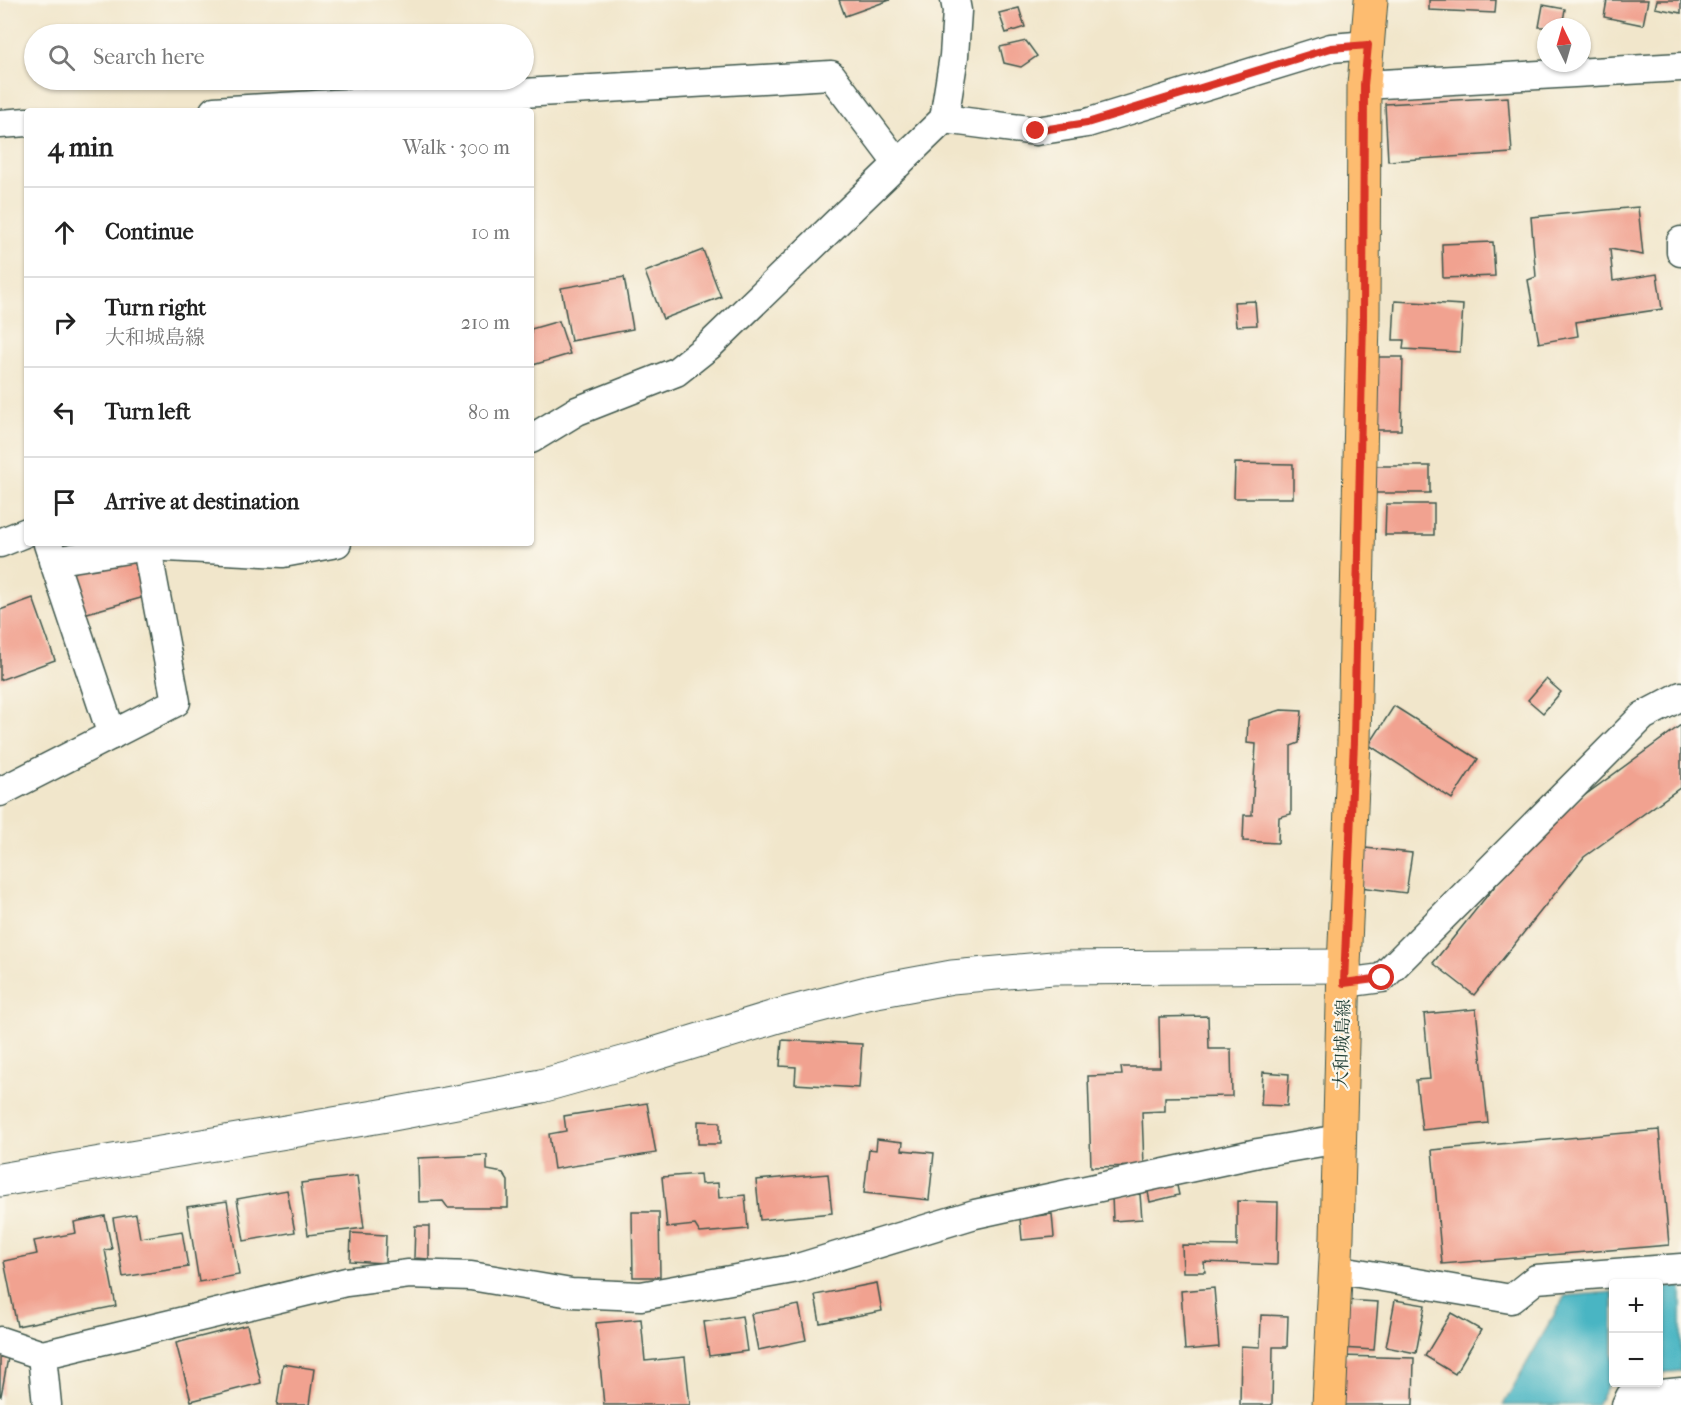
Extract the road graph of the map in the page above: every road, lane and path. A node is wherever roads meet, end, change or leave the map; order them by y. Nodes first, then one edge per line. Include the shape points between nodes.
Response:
1 (955, 0) edge
2 (1371, 0) edge
3 (1368, 45) junction
4 (1681, 67) edge
5 (1364, 85) junction
6 (265, 108) edge
7 (944, 119) junction
8 (24, 122) edge
9 (0, 123) edge
10 (898, 164) junction
11 (1681, 241) edge
12 (1681, 252) edge
13 (534, 438) edge
14 (24, 533) edge
15 (0, 543) edge
16 (122, 546) edge
17 (146, 546) edge
18 (177, 546) edge
19 (322, 546) edge
20 (50, 552) edge
21 (1681, 696) edge
22 (112, 735) junction
23 (0, 792) edge
24 (1344, 975) junction
25 (1340, 1139) junction
26 (0, 1180) edge
27 (1681, 1268) edge
28 (1335, 1269) junction
29 (0, 1341) edge
30 (42, 1355) junction
31 (1681, 1392) edge
32 (47, 1405) edge
33 (1329, 1405) edge
34 (1626, 1405) edge

1 - 7 street via 954,56
2 - 3 main road, 大和城島線
3 - 5 main road, 大和城島線
3 - 7 street via 1331,48 1087,123 1036,131
4 - 5 street
5 - 24 main road, 大和城島線 via 1363,331
6 - 10 street via 831,75
7 - 10 street
8 - 9 street
10 - 13 street via 710,345 676,372 577,411
11 - 12 street
14 - 15 street
16 - 20 street
17 - 22 street via 176,702
18 - 19 street via 284,553
20 - 22 street
21 - 24 street via 1643,716 1382,978
22 - 23 street
24 - 25 main road, 大和城島線
24 - 26 street via 1053,968 952,977 871,992 778,1016 541,1086
25 - 28 main road, 大和城島線
25 - 30 street via 975,1214 798,1268 641,1296 571,1293 471,1276 409,1274 346,1282
27 - 28 street via 1536,1278 1511,1299
28 - 33 main road, 大和城島線
29 - 30 street
30 - 32 street
31 - 34 street via 1630,1397

